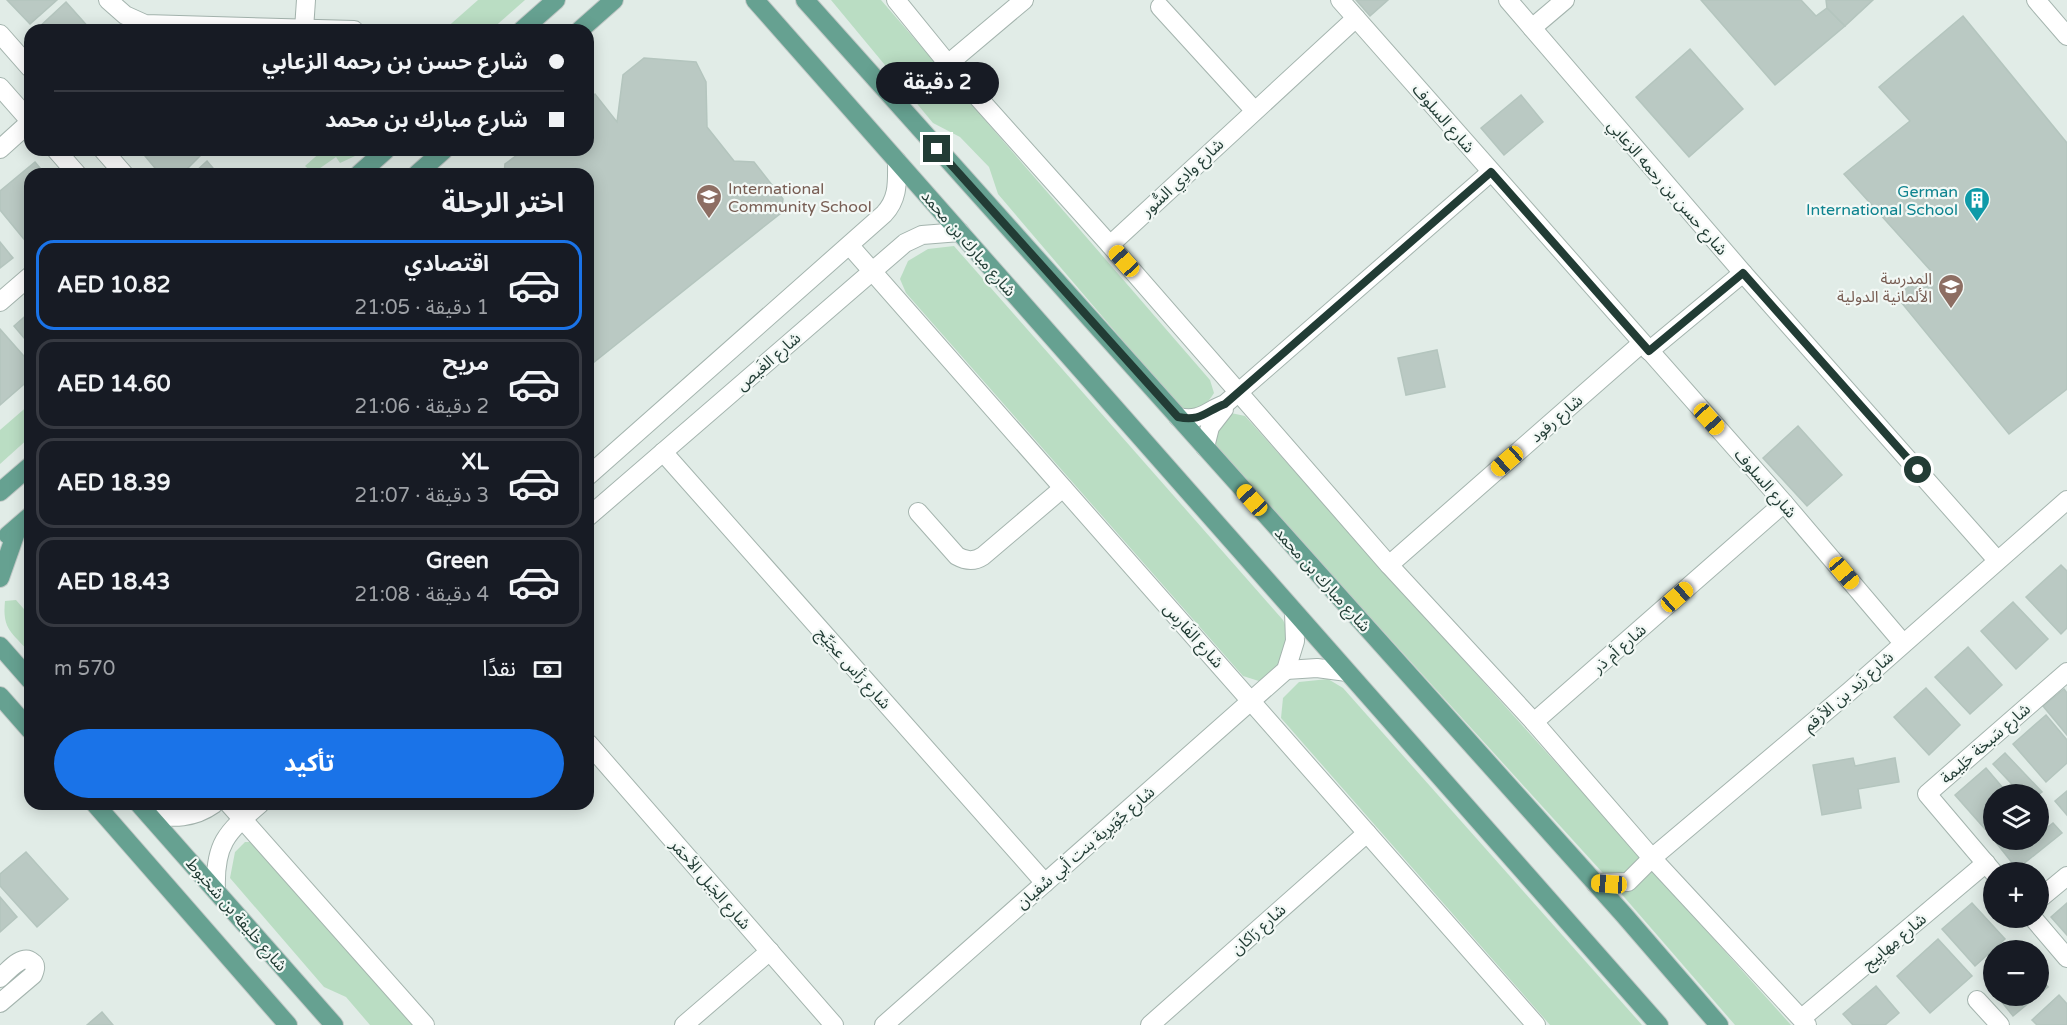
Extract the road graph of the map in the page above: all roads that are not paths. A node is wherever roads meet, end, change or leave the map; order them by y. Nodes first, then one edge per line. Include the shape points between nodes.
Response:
1 (108, 0) edge
2 (306, 0) edge
3 (556, 0) edge
4 (614, 0) edge
5 (755, 0) edge
6 (805, 0) edge
7 (817, 0) edge
8 (896, 0) edge
9 (1024, 0) edge
10 (1340, 0) edge
11 (1508, 0) edge
12 (1565, 0) edge
13 (2036, 0) edge
14 (1160, 7) dead end
15 (1356, 18) junction
16 (146, 24) edge
17 (304, 24) edge
18 (529, 24) edge
19 (587, 24) edge
20 (1532, 28) junction
21 (0, 34) edge
22 (2067, 36) edge
23 (844, 45) junction
24 (24, 61) edge
25 (948, 64) junction
26 (2, 93) edge
27 (1254, 110) junction
28 (24, 116) edge
29 (24, 127) edge
30 (0, 149) edge
31 (61, 156) edge
32 (108, 156) edge
33 (379, 156) edge
34 (437, 156) edge
35 (897, 161) junction
36 (72, 168) edge
37 (119, 168) edge
38 (366, 168) edge
39 (424, 168) edge
40 (1491, 172) junction
41 (960, 232) junction
42 (1110, 245) junction
43 (850, 246) junction
44 (872, 272) junction
45 (1743, 273) junction
46 (24, 281) edge
47 (0, 302) edge
48 (1646, 347) junction
49 (1239, 392) junction
50 (1225, 404) junction
51 (1178, 417) junction
52 (1205, 447) junction
53 (663, 452) junction
54 (24, 471) edge
55 (594, 471) edge
56 (1063, 488) junction
57 (0, 492) edge
58 (2067, 500) edge
59 (1784, 503) junction
60 (594, 512) edge
61 (918, 512) dead end
62 (24, 522) edge
63 (0, 542) edge
64 (1997, 561) junction
65 (1389, 565) junction
66 (0, 578) edge
67 (1294, 612) junction
68 (0, 636) edge
69 (1903, 643) junction
70 (4, 651) edge
71 (1286, 670) junction
72 (1347, 672) junction
73 (2067, 672) edge
74 (24, 673) edge
75 (0, 696) edge
76 (1252, 700) junction
77 (1534, 722) junction
78 (24, 723) edge
79 (594, 750) edge
80 (100, 810) edge
81 (144, 810) edge
82 (206, 810) edge
83 (234, 810) edge
84 (253, 810) edge
85 (242, 819) junction
86 (1367, 833) junction
87 (1652, 858) junction
88 (1985, 862) edge
89 (1983, 874) edge
90 (2067, 876) edge
91 (1628, 882) junction
92 (1045, 883) junction
93 (1595, 883) junction
94 (216, 891) junction
95 (2049, 891) edge
96 (1624, 915) junction
97 (2041, 928) edge
98 (770, 951) junction
99 (2067, 958) edge
100 (0, 978) edge
101 (1977, 1000) dead end
102 (0, 1003) edge
103 (1158, 1022) edge
104 (1804, 1022) edge
105 (288, 1025) edge
106 (334, 1025) edge
107 (425, 1025) edge
108 (684, 1025) edge
109 (834, 1025) edge
110 (885, 1025) edge
111 (1536, 1025) edge
112 (1659, 1025) edge
113 (1719, 1025) edge
114 (2000, 1025) edge

1 - 16 street via 125,15
2 - 17 street
3 - 18 main road
4 - 19 main road
5 - 35 main road, شارع مبارك بن محمد
6 - 23 main road, شارع مبارك بن محمد
7 - 23 main road
8 - 25 street
9 - 25 street
10 - 15 street, شارع السلوف
11 - 20 street, شارع حسن بن رحمه الزعابي
12 - 20 street
13 - 22 street
14 - 27 street
15 - 27 street, شارع وادِي السُّور
15 - 40 street, شارع السلوف
20 - 45 street, شارع حسن بن رحمه الزعابي
21 - 24 street
23 - 51 main road, شارع مبارك بن محمد
25 - 42 street
26 - 28 street
27 - 42 street, شارع وادِي السُّور
29 - 30 street
31 - 36 street
32 - 37 street
33 - 38 main road
34 - 39 main road
35 - 41 main road, شارع مبارك بن محمد
35 - 43 street, شارع الغَيص via 894,201
40 - 48 street, شارع السلوف
40 - 49 street
41 - 44 street, شارع الغَيص via 913,238
41 - 67 main road, شارع مبارك بن محمد
42 - 49 street
43 - 44 street, شارع الفَارِس
43 - 55 street, شارع الغَيص
44 - 53 street, شارع الغَيص
44 - 56 street, شارع الفَارِس
45 - 48 street, شارع رفود
45 - 64 street, شارع حسن بن رحمه الزعابي
46 - 47 street
48 - 59 street, شارع السلوف
48 - 65 street, شارع رفود
49 - 50 street
49 - 65 street
50 - 51 street via 1200,417
50 - 52 street via 1210,427
51 - 52 main road, شارع مبارك بن محمد
52 - 93 main road, شارع مبارك بن محمد
53 - 60 street, شارع الغَيص
53 - 92 street, شارع رَأس عجَيِّج
54 - 57 main road
56 - 61 street via 972,561 957,556
56 - 76 street, شارع الفَارِس
58 - 64 street, شارع زَيد بن الأرقم
59 - 69 street, شارع السلوف
59 - 77 street, شارع أم ذر
62 - 63 main road
62 - 66 main road
64 - 69 street, شارع زَيد بن الأرقم
65 - 77 street
67 - 71 street via 1295,641
67 - 72 main road, شارع مبارك بن محمد
68 - 70 main road
69 - 87 street, شارع زَيد بن الأرقم
70 - 74 main road
71 - 72 street via 1317,668
71 - 76 street, شارع جُوَيرِية بنت أبي سُفيان
72 - 112 main road, شارع مبارك بن محمد
73 - 88 street, شارع سَبخة حَلِيمة via 1927,794
75 - 78 main road
76 - 86 street, شارع الفَارِس
76 - 92 street, شارع جُوَيرِية بنت أبي سُفيان
77 - 87 street
79 - 98 street, شارع الجَبل الأحمَر
80 - 105 main road, شارع خليفة بن شخبوط
81 - 82 street via 171,818
81 - 94 main road, شارع خليفة بن شخبوط
83 - 85 street
84 - 85 street
85 - 94 street via 218,852
85 - 107 street
86 - 103 street, شارع رَاكان
86 - 111 street, شارع الفَارِس
87 - 91 street, شارع زَيد بن الأرقم
87 - 104 street
89 - 104 street, شارع مِهابِيج
90 - 95 street
91 - 93 street
91 - 96 street
92 - 110 street, شارع جُوَيرِية بنت أبي سُفيان
93 - 96 main road, شارع مبارك بن محمد
94 - 106 main road, شارع خليفة بن شخبوط
96 - 113 main road, شارع مبارك بن محمد
97 - 99 street
98 - 108 street
98 - 109 street, شارع الجَبل الأحمَر
100 - 102 street via 20,961 26,959 35,964 33,975
101 - 114 street

